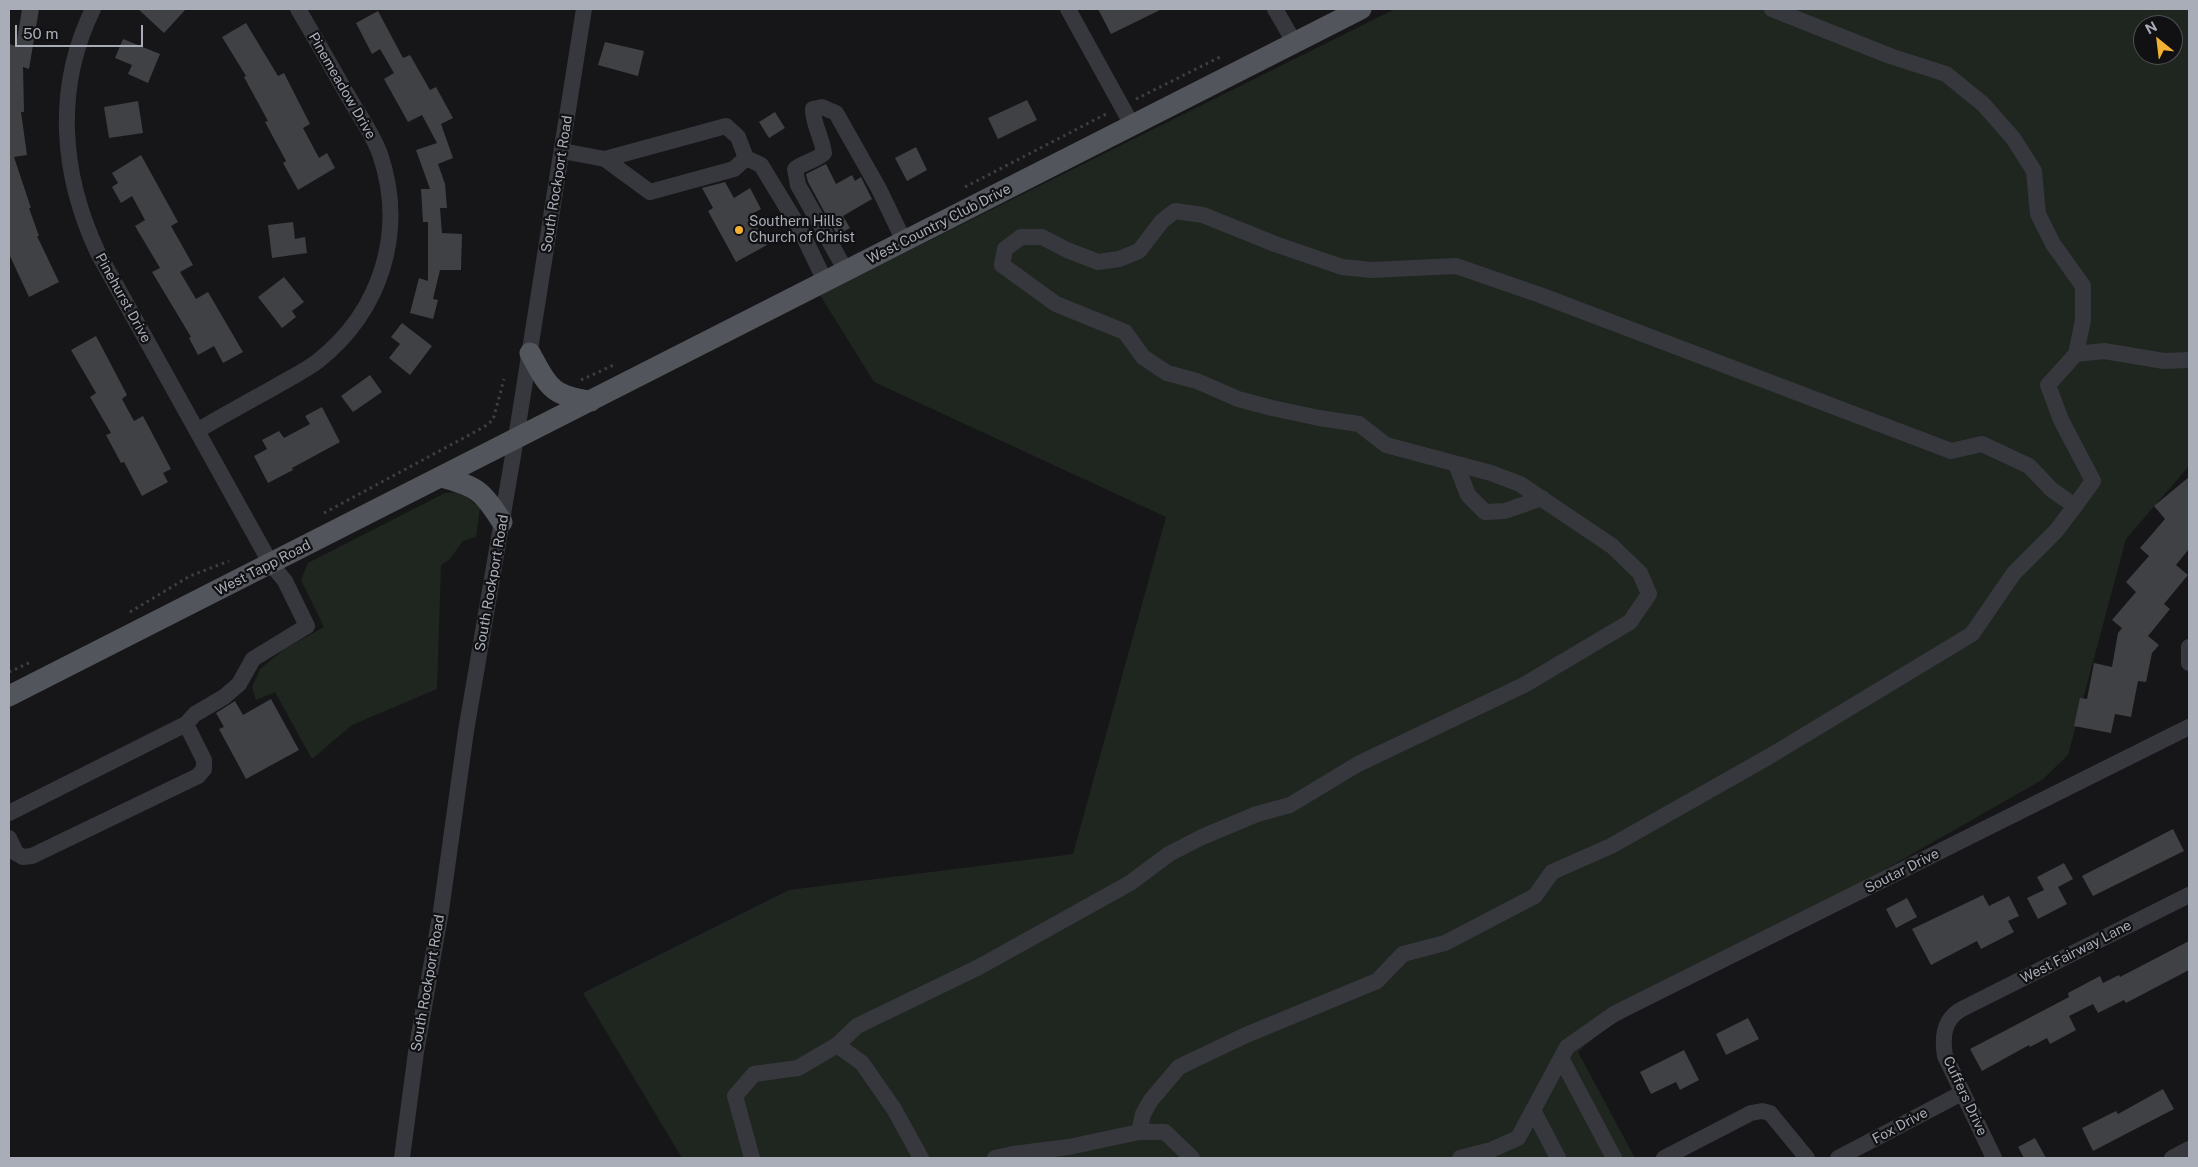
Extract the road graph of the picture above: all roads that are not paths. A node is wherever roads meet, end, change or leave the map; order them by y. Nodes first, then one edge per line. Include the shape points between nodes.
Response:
1 (93, 9) edge
2 (298, 9) edge
3 (584, 9) edge
4 (1068, 9) edge
5 (1275, 9) edge
6 (1361, 9) edge
7 (1772, 9) edge
8 (1294, 42) junction
9 (1132, 125) junction
10 (562, 151) junction
11 (746, 158) junction
12 (605, 159) junction
13 (904, 241) junction
14 (846, 271) junction
15 (825, 281) junction
16 (530, 353) junction
17 (2076, 354) junction
18 (2189, 360) edge
19 (591, 401) junction
20 (197, 431) junction
21 (516, 438) junction
22 (1456, 464) junction
23 (442, 476) junction
24 (1542, 498) junction
25 (2074, 506) junction
26 (502, 522) junction
27 (271, 564) junction
28 (2189, 647) edge
29 (2189, 663) edge
30 (9, 696) edge
31 (186, 724) junction
32 (2189, 727) edge
33 (9, 813) edge
34 (9, 838) edge
35 (2189, 895) edge
36 (1962, 1009) joint
37 (836, 1044) junction
38 (1561, 1058) junction
39 (1962, 1093) junction
40 (1533, 1110) junction
41 (1139, 1132) junction
42 (2189, 1150) edge
43 (1508, 1151) edge
44 (402, 1158) edge
45 (752, 1158) edge
46 (921, 1158) edge
47 (995, 1158) edge
48 (1192, 1158) edge
49 (1461, 1158) edge
50 (1558, 1158) edge
51 (1614, 1158) edge
52 (1664, 1158) edge
53 (1807, 1158) edge
54 (1838, 1158) edge
55 (1994, 1158) edge
56 (2172, 1158) edge

1 - 20 street, Pinehurst Drive via 81,37 68,101 72,184 98,253
2 - 20 street, Pinemeadow Drive via 379,152 390,203 387,257 380,279 362,312 334,347 291,378
3 - 10 street, South Rockport Road
4 - 9 street
5 - 8 street
6 - 8 main road, West Country Club Drive
7 - 17 street via 1890,56 1946,74 1989,110 2013,138 2034,171 2038,214 2053,244 2083,286 2083,320
8 - 9 main road, West Country Club Drive
9 - 13 main road, West Country Club Drive
10 - 12 street
10 - 16 street, South Rockport Road
11 - 12 street via 734,169 650,192
11 - 12 street via 738,137 726,126
11 - 15 street via 761,166 800,229
13 - 14 main road, West Country Club Drive
13 - 14 street via 836,113 822,107 813,109 813,121 824,153 795,170 798,185
14 - 15 main road, West Country Club Drive
15 - 19 main road, West Country Club Drive
16 - 19 main road via 551,388 571,398
16 - 21 street, South Rockport Road
17 - 18 street via 2104,351 2164,361
17 - 25 street via 2048,385 2093,481
19 - 21 main road, West Country Club Drive
20 - 27 street, Pinehurst Drive
21 - 23 main road, West Tapp Road
21 - 26 street, South Rockport Road
22 - 24 street via 1491,472
22 - 24 street via 1468,494 1485,512 1505,511
22 - 25 street via 1386,445 1359,424 1238,399 1197,381 1167,373 1143,357 1124,332 1056,304 1022,281 1002,265 1005,249 1021,237 1042,237 1098,262 1120,259 1139,251 1162,221 1175,211 1204,215 1342,267 1372,270 1456,266 1549,298 1951,451 1982,444 2029,466 2052,490
23 - 26 main road via 475,488 489,500
23 - 27 main road, West Tapp Road
24 - 37 street via 1612,546 1640,573 1649,594 1630,622 1524,685 1358,764 1290,805 1257,814 1193,841 1130,883 979,967 857,1026
25 - 41 street via 2056,531 2014,573 1972,634 1770,756 1611,846 1552,872 1535,896 1445,943 1403,954 1377,981 1246,1035 1179,1067 1151,1100
26 - 44 street, South Rockport Road via 466,731
27 - 30 main road, West Tapp Road
27 - 31 street, Pinehurst Drive via 285,581 307,626 253,659 239,684 195,714
28 - 29 street
31 - 33 street
31 - 34 street via 204,760 204,769 198,776 32,856 23,857 16,853
32 - 38 street, Soutar Drive via 1614,1014 1567,1047
35 - 36 street, West Fairway Lane
36 - 39 street, Cuffers Drive via 1946,1026 1942,1042
37 - 45 street via 798,1068 754,1074 735,1096
37 - 46 street via 862,1063 894,1109
38 - 40 street, Soutar Drive
38 - 51 street
39 - 54 street, Fox Drive
39 - 55 street, Cuffers Drive
40 - 43 street, Soutar Drive
40 - 50 street
41 - 47 street
41 - 48 street via 1165,1132
42 - 56 street
43 - 49 street
52 - 53 street via 1751,1112 1762,1110 1770,1113

